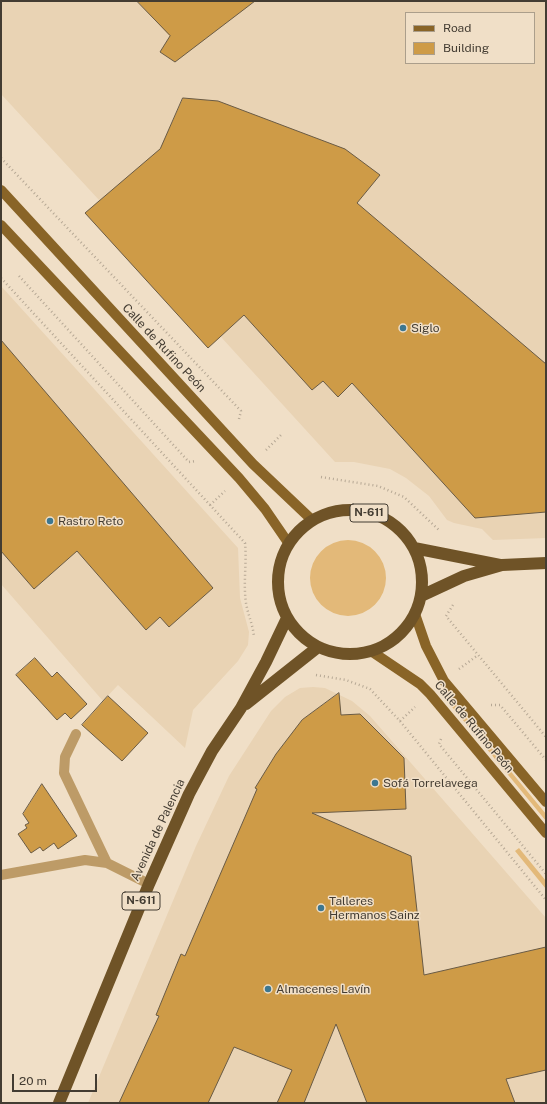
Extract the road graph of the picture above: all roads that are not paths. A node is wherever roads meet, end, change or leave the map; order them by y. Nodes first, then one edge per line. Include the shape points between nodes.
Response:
1 (1, 190) edge
2 (1, 225) edge
3 (312, 520) junction
4 (289, 544) junction
5 (414, 548) junction
6 (546, 563) edge
7 (502, 565) junction
8 (422, 596) junction
9 (416, 614) junction
10 (287, 618) junction
11 (318, 647) junction
12 (371, 651) junction
13 (241, 708) junction
14 (76, 734) dead end
15 (546, 802) edge
16 (546, 833) edge
17 (107, 863) junction
18 (1, 875) edge
19 (149, 884) junction
20 (59, 1103) edge

1 - 3 main road, Calle de Rufino Peón via 234,443
2 - 4 main road via 266,509
3 - 4 highway, N-611 via 299,530
3 - 5 highway, N-611 via 334,511 357,509 380,516 400,529
4 - 10 highway, N-611 via 281,562 278,581 280,600
5 - 7 highway
5 - 8 highway, N-611 via 422,571
6 - 7 highway
7 - 8 highway via 464,576
8 - 9 highway, N-611
9 - 12 highway, N-611 via 390,643
9 - 15 main road, Calle de Rufino Peón via 426,646 444,681
10 - 11 highway, N-611 via 301,635
10 - 13 highway, Avenida de Palencia / N-611
11 - 12 highway, N-611 via 336,653
11 - 13 highway, Avenida de Palencia / N-611
12 - 16 main road, Calle de Rufino Peón via 420,684
13 - 19 highway, Avenida de Palencia / N-611 via 212,751 189,794
14 - 17 street via 65,757 64,773
17 - 18 street via 85,860
17 - 19 street
19 - 20 highway, Avenida de Palencia / N-611

